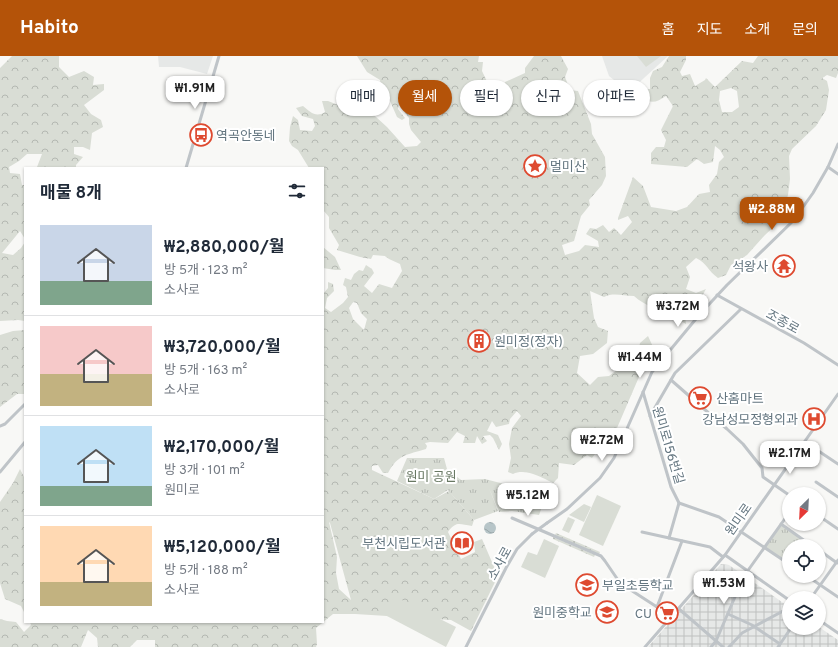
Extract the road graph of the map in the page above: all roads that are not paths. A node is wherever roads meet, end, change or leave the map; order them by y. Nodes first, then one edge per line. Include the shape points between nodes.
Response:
1 (219, 56) edge
2 (838, 144) edge
3 (828, 166) junction
4 (186, 167) edge
5 (838, 174) edge
6 (718, 295) junction
7 (741, 309) junction
8 (838, 365) edge
9 (671, 380) junction
10 (643, 392) junction
11 (838, 394) edge
12 (24, 405) edge
13 (650, 416) junction
14 (0, 426) edge
15 (804, 442) junction
16 (24, 443) edge
17 (838, 464) edge
18 (0, 472) edge
19 (816, 482) dead end
20 (774, 485) junction
21 (782, 490) edge
22 (838, 497) edge
23 (679, 503) junction
24 (512, 518) dead end
25 (826, 521) edge
26 (781, 524) joint
27 (838, 529) edge
28 (742, 531) junction
29 (642, 532) dead end
30 (669, 538) junction
31 (802, 539) edge
32 (682, 541) junction
33 (765, 547) junction
34 (826, 555) edge
35 (724, 556) junction
36 (782, 559) edge
37 (837, 562) edge
38 (748, 571) junction
39 (818, 583) edge
40 (821, 585) junction
41 (816, 591) edge
42 (782, 595) edge
43 (838, 597) edge
44 (657, 606) junction
45 (679, 609) junction
46 (782, 611) edge
47 (728, 614) junction
48 (670, 618) junction
49 (826, 625) edge
50 (754, 626) junction
51 (838, 633) edge
52 (786, 635) edge
53 (716, 641) junction
54 (779, 646) edge
55 (466, 647) edge
56 (645, 647) edge
57 (711, 647) edge
58 (723, 647) edge
59 (729, 647) edge

1 - 4 street
2 - 3 street, 소사로
3 - 5 street
3 - 6 street, 소사로 via 793,221
6 - 7 street, 조종로
6 - 10 street, 소사로 via 652,372
7 - 8 street, 조종로
7 - 9 street via 680,367
9 - 13 street
9 - 20 street via 744,444 762,468 763,477
10 - 13 street, 원미로156번길
10 - 55 street, 소사로, bridge via 614,458 600,478 517,549
11 - 15 street, 원미로
12 - 14 street
13 - 23 street, 원미로156번길 via 671,487
15 - 17 street
15 - 20 street, 원미로
16 - 18 street
19 - 22 street
20 - 21 street
20 - 28 street, 원미로
23 - 28 street, 원미로156번길 via 719,517
23 - 30 street, 원미로156번길
24 - 44 street via 600,556 623,585
25 - 27 street
26 - 31 street
26 - 33 street
28 - 33 street, 원미로156번길
28 - 35 street, 원미로
29 - 30 street
30 - 32 street
32 - 35 street via 710,547
32 - 44 street
33 - 36 street, 원미로156번길
33 - 38 street
34 - 37 street
35 - 38 street
35 - 45 street, 원미로
37 - 40 street
38 - 42 street
38 - 47 street
39 - 40 street
40 - 41 street
40 - 43 street
44 - 48 street
45 - 48 street, 원미로
45 - 53 street
46 - 50 street
47 - 50 street
47 - 53 street
48 - 56 street, 원미로
49 - 51 street
50 - 54 street
50 - 59 street via 740,634
52 - 54 street
53 - 57 street
53 - 58 street

